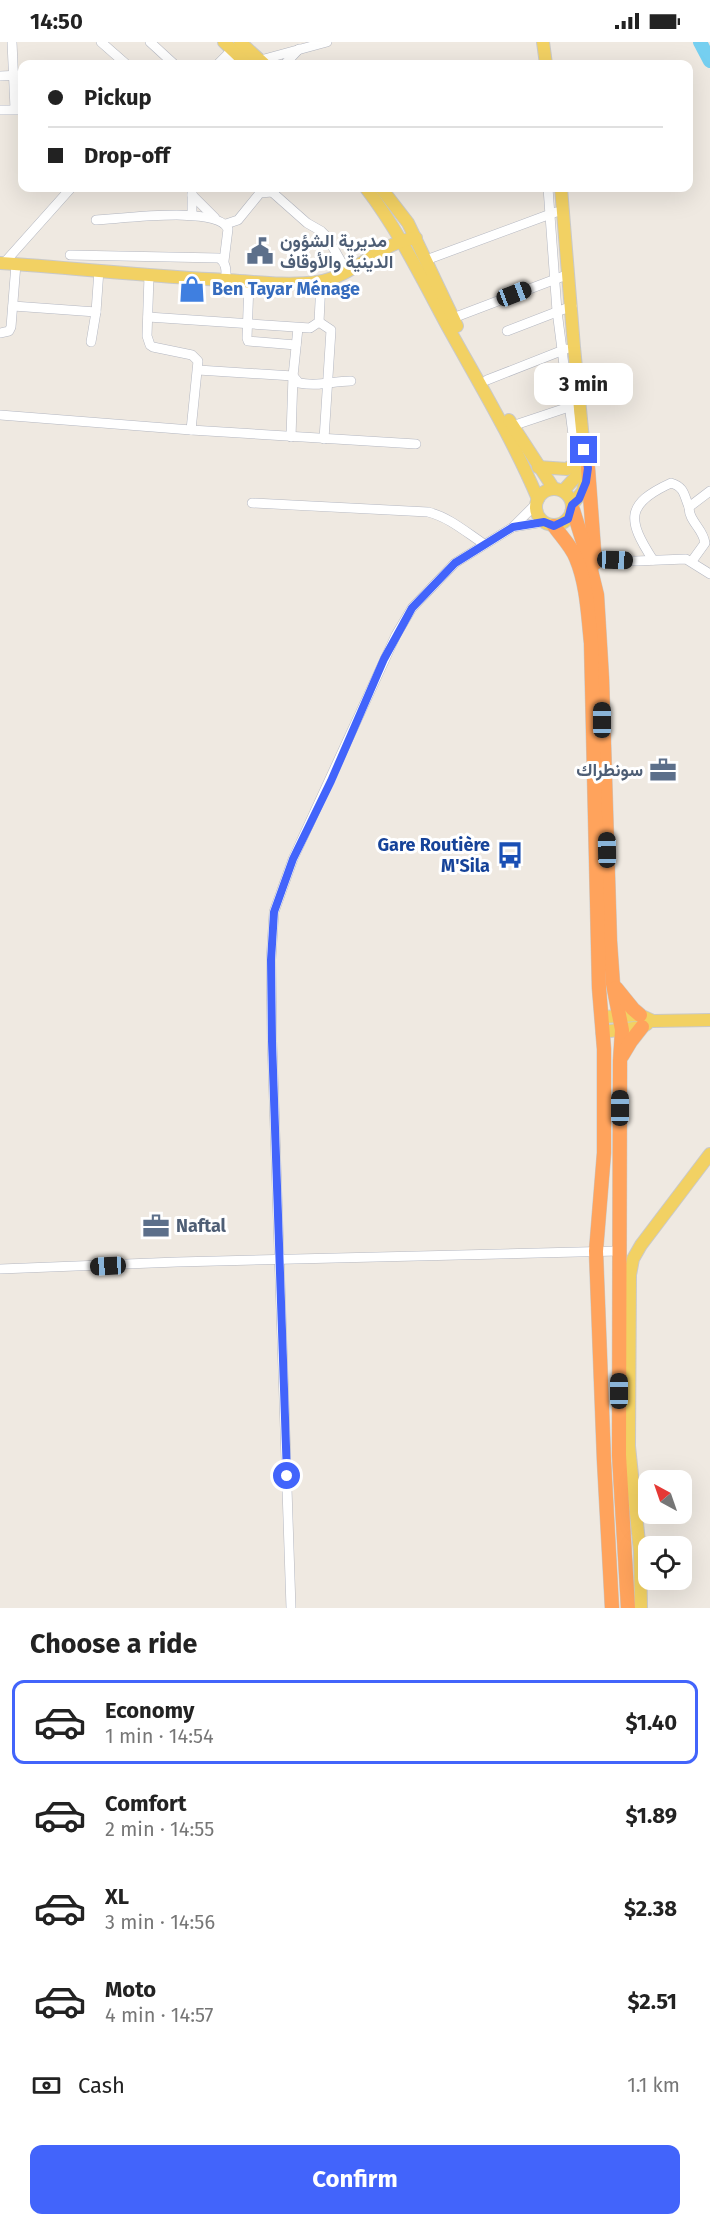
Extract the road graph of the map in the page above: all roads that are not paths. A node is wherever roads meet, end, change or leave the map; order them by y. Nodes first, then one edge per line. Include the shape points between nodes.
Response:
1 (12, 42) edge
2 (101, 42) edge
3 (150, 42) edge
4 (327, 42) edge
5 (543, 42) edge
6 (299, 49) junction
7 (243, 58) edge
8 (120, 60) edge
9 (170, 60) edge
10 (289, 60) edge
11 (545, 60) edge
12 (18, 75) edge
13 (0, 76) edge
14 (18, 109) edge
15 (0, 110) edge
16 (68, 192) edge
17 (192, 192) edge
18 (193, 192) edge
19 (256, 192) edge
20 (276, 192) edge
21 (369, 192) edge
22 (384, 192) edge
23 (550, 192) edge
24 (560, 192) edge
25 (557, 212) junction
26 (192, 215) junction
27 (215, 218) junction
28 (96, 220) dead end
29 (226, 224) junction
30 (416, 238) junction
31 (400, 240) junction
32 (70, 255) dead end
33 (426, 260) junction
34 (224, 261) junction
35 (7, 263) edge
36 (99, 270) junction
37 (347, 272) junction
38 (569, 274) junction
39 (149, 276) junction
40 (554, 278) junction
41 (226, 280) junction
42 (249, 282) junction
43 (321, 282) junction
44 (13, 306) junction
45 (572, 306) junction
46 (557, 311) junction
47 (96, 312) junction
48 (147, 317) junction
49 (453, 318) junction
50 (319, 322) junction
51 (248, 324) junction
52 (298, 328) junction
53 (507, 331) dead end
54 (0, 333) edge
55 (91, 342) dead end
56 (296, 345) junction
57 (568, 348) junction
58 (198, 370) junction
59 (293, 376) junction
60 (487, 380) junction
61 (351, 381) dead end
62 (327, 384) junction
63 (574, 406) junction
64 (0, 415) edge
65 (512, 426) junction
66 (191, 430) junction
67 (573, 435) dead end
68 (291, 437) junction
69 (324, 439) junction
70 (416, 444) dead end
71 (585, 459) junction
72 (538, 467) junction
73 (559, 490) junction
74 (710, 491) edge
75 (537, 501) junction
76 (252, 503) dead end
77 (572, 507) junction
78 (689, 507) junction
79 (549, 524) junction
80 (513, 527) junction
81 (484, 544) junction
82 (595, 560) junction
83 (653, 560) junction
84 (692, 561) junction
85 (710, 574) edge
86 (597, 595) junction
87 (613, 984) junction
88 (620, 1015) junction
89 (602, 1017) junction
90 (710, 1020) edge
91 (645, 1021) junction
92 (622, 1030) junction
93 (603, 1032) junction
94 (620, 1061) junction
95 (710, 1154) edge
96 (596, 1251) junction
97 (618, 1251) junction
98 (280, 1260) junction
99 (0, 1269) edge
100 (291, 1608) edge
101 (612, 1608) edge
102 (628, 1608) edge
103 (641, 1608) edge

1 - 12 street
2 - 8 street
3 - 9 street
4 - 6 street
5 - 11 main road
6 - 7 street
6 - 10 street
12 - 13 street
14 - 15 street
16 - 35 street
17 - 26 street
18 - 27 street
19 - 29 street via 238,220
20 - 37 street via 327,237
21 - 31 main road
22 - 30 main road
23 - 25 street
24 - 25 main road
25 - 33 street
25 - 38 main road
25 - 40 street
26 - 27 street
26 - 28 street
27 - 29 street
29 - 34 street
30 - 31 main road
30 - 33 main road
31 - 37 main road
31 - 75 main road via 486,393
32 - 34 street via 210,257
33 - 49 main road
34 - 41 street
35 - 36 main road
35 - 44 street
36 - 39 main road
36 - 47 street
37 - 43 main road
38 - 40 street
38 - 45 main road
39 - 41 main road
39 - 48 street
40 - 46 street
40 - 49 street
41 - 42 main road
42 - 43 main road
42 - 51 street
43 - 50 street
44 - 47 street
44 - 54 street via 9,331
45 - 46 street
45 - 57 main road
46 - 53 street
46 - 57 street
47 - 55 street
48 - 51 street
48 - 58 street via 150,345 192,355 197,358
49 - 60 main road
50 - 52 street via 314,327
50 - 62 street via 331,330
51 - 52 street
51 - 56 street via 248,340
52 - 56 street
56 - 59 street
57 - 60 street
57 - 63 main road
58 - 59 street
58 - 66 street
59 - 62 street via 299,383
59 - 68 street
60 - 65 main road
61 - 62 street
62 - 69 street
63 - 65 street
63 - 67 street
63 - 71 main road
64 - 66 street
65 - 72 main road
66 - 68 street
68 - 69 street
69 - 70 street
71 - 72 main road via 567,468
71 - 73 main road via 582,470
71 - 77 main road via 584,491
71 - 82 highway
72 - 73 main road
73 - 75 main road via 544,492
73 - 77 main road via 571,499
74 - 78 street
75 - 79 main road via 537,514
75 - 80 street
76 - 81 street via 428,512
77 - 79 main road via 568,519
77 - 86 highway
78 - 83 street via 685,493 671,483 648,495 637,507 634,522
78 - 84 street via 689,515 703,533 705,543
79 - 80 street
79 - 89 highway via 575,556 591,643
80 - 81 street
81 - 98 street via 455,563 429,588 396,635 293,859 274,912 272,1041
82 - 83 street
82 - 86 highway
83 - 84 street
84 - 85 street
86 - 87 highway
87 - 88 highway
87 - 91 highway
88 - 89 main road
88 - 91 main road
88 - 92 highway
89 - 93 highway
90 - 91 main road
91 - 92 main road
91 - 94 highway
92 - 93 main road
92 - 94 highway
93 - 96 highway via 604,1153
94 - 97 highway
95 - 103 main road via 641,1245 630,1275 630,1446
96 - 97 street
96 - 98 street
96 - 101 highway
97 - 102 highway via 619,1455
98 - 99 street
98 - 100 street

